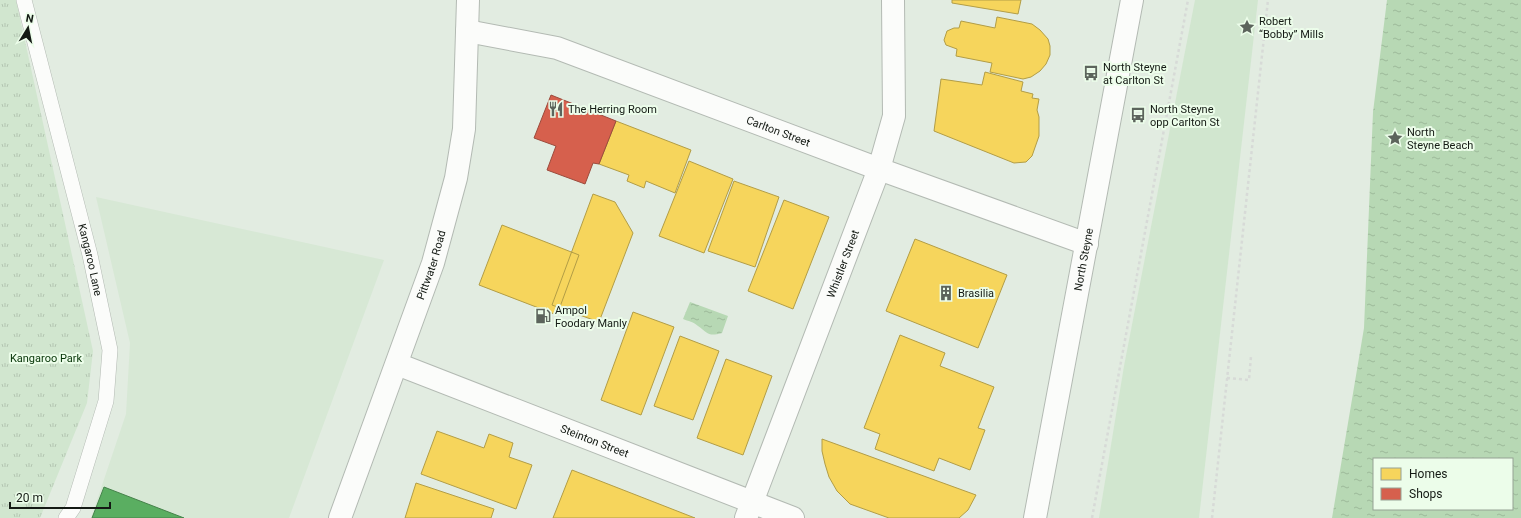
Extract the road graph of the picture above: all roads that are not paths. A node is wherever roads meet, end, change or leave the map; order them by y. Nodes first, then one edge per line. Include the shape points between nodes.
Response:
1 (24, 0) edge
2 (468, 0) edge
3 (892, 0) edge
4 (1132, 0) edge
5 (468, 31) junction
6 (879, 169) junction
7 (1087, 244) junction
8 (397, 364) junction
9 (749, 510) edge
10 (66, 518) edge
11 (340, 518) edge
12 (793, 518) edge
13 (1035, 518) edge

1 - 10 lane, Kangaroo Lane via 86,240 110,350 106,401 73,508
2 - 5 street, Pittwater Road
3 - 6 street, Whistler Street via 894,116
4 - 7 street, North Steyne
5 - 6 street, Carlton Street via 557,48
5 - 8 street, Pittwater Road via 464,129 456,178 433,262
6 - 7 street, Carlton Street
6 - 9 street, Whistler Street
7 - 13 street, North Steyne
8 - 9 street, Steinton Street
8 - 11 street, Pittwater Road
9 - 12 street, Steinton Street

